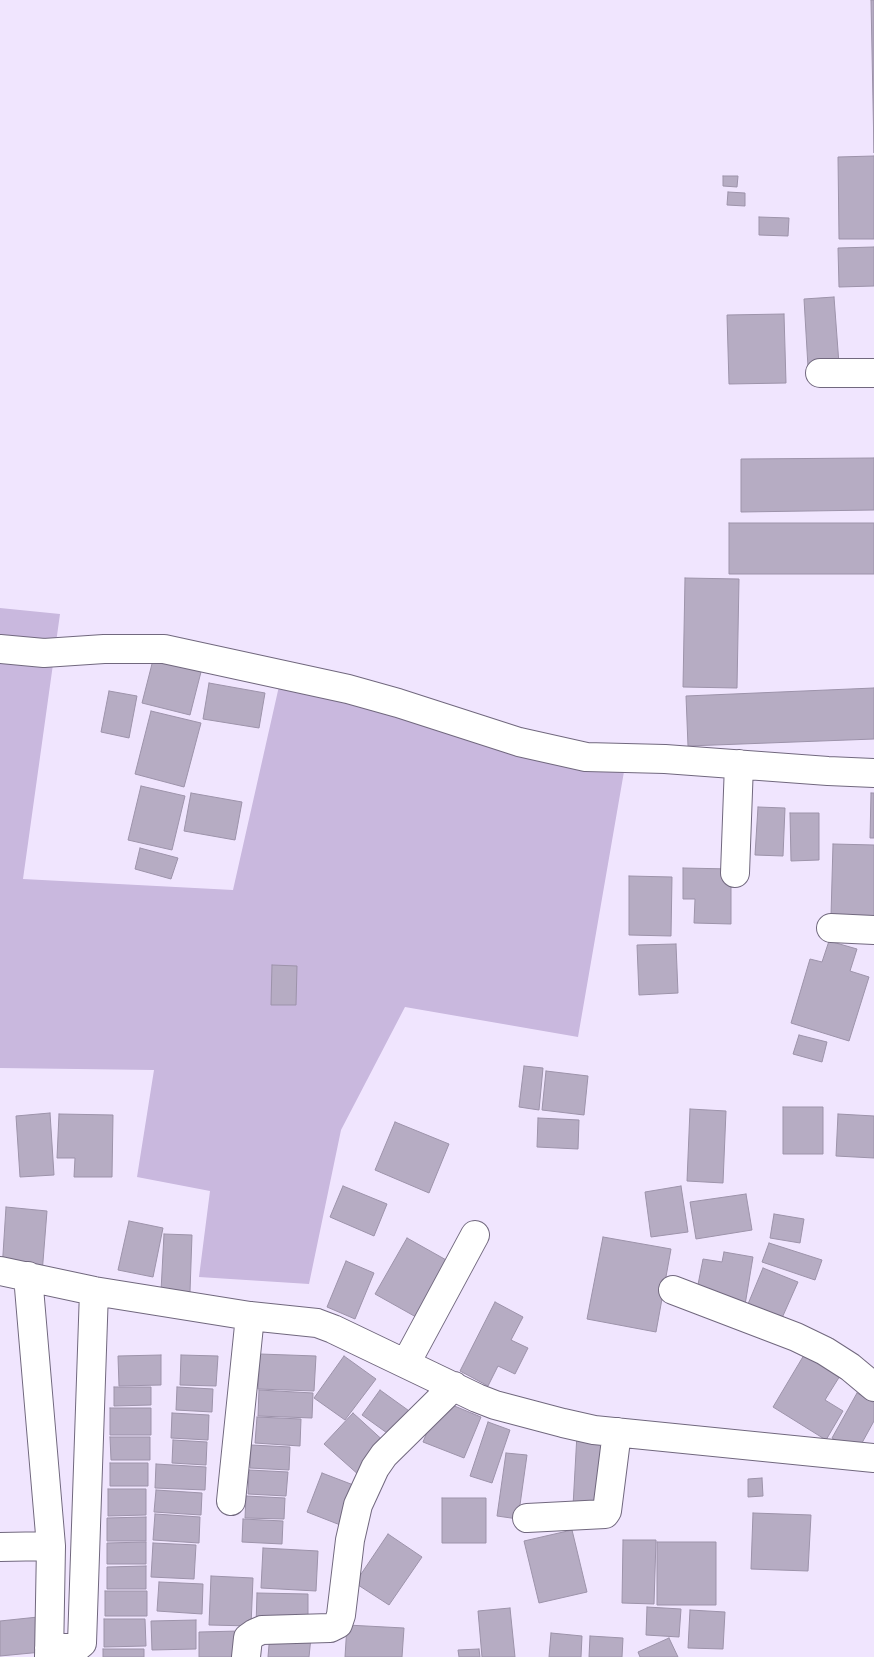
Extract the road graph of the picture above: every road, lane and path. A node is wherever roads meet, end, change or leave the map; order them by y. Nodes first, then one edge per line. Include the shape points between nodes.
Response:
1 (820, 373) dead end
2 (874, 373) edge
3 (0, 649) edge
4 (739, 764) junction
5 (874, 773) edge
6 (735, 873) dead end
7 (831, 928) dead end
8 (874, 930) edge
9 (475, 1235) dead end
10 (0, 1271) edge
11 (28, 1276) junction
12 (673, 1290) dead end
13 (94, 1292) junction
14 (250, 1316) junction
15 (406, 1363) junction
16 (454, 1386) junction
17 (874, 1387) edge
18 (616, 1432) junction
19 (874, 1458) edge
20 (231, 1501) dead end
21 (527, 1518) dead end
22 (51, 1546) junction
23 (0, 1547) edge
24 (49, 1653) edge
25 (246, 1657) edge

1 - 2 street
3 - 4 street via 44,652 164,649 348,689 520,742 586,757
4 - 5 street
4 - 6 street
7 - 8 street
9 - 15 street
10 - 11 street
11 - 13 street
11 - 22 street
12 - 17 street via 826,1351
13 - 14 street
13 - 24 street via 82,1643 76,1648
14 - 15 street via 317,1323
14 - 20 street
15 - 16 street
16 - 18 street via 495,1405 571,1425
16 - 25 street via 384,1455 375,1468 358,1505 338,1624 330,1628 262,1630 248,1638
18 - 19 street
18 - 21 street via 605,1514
22 - 23 street
22 - 24 street

